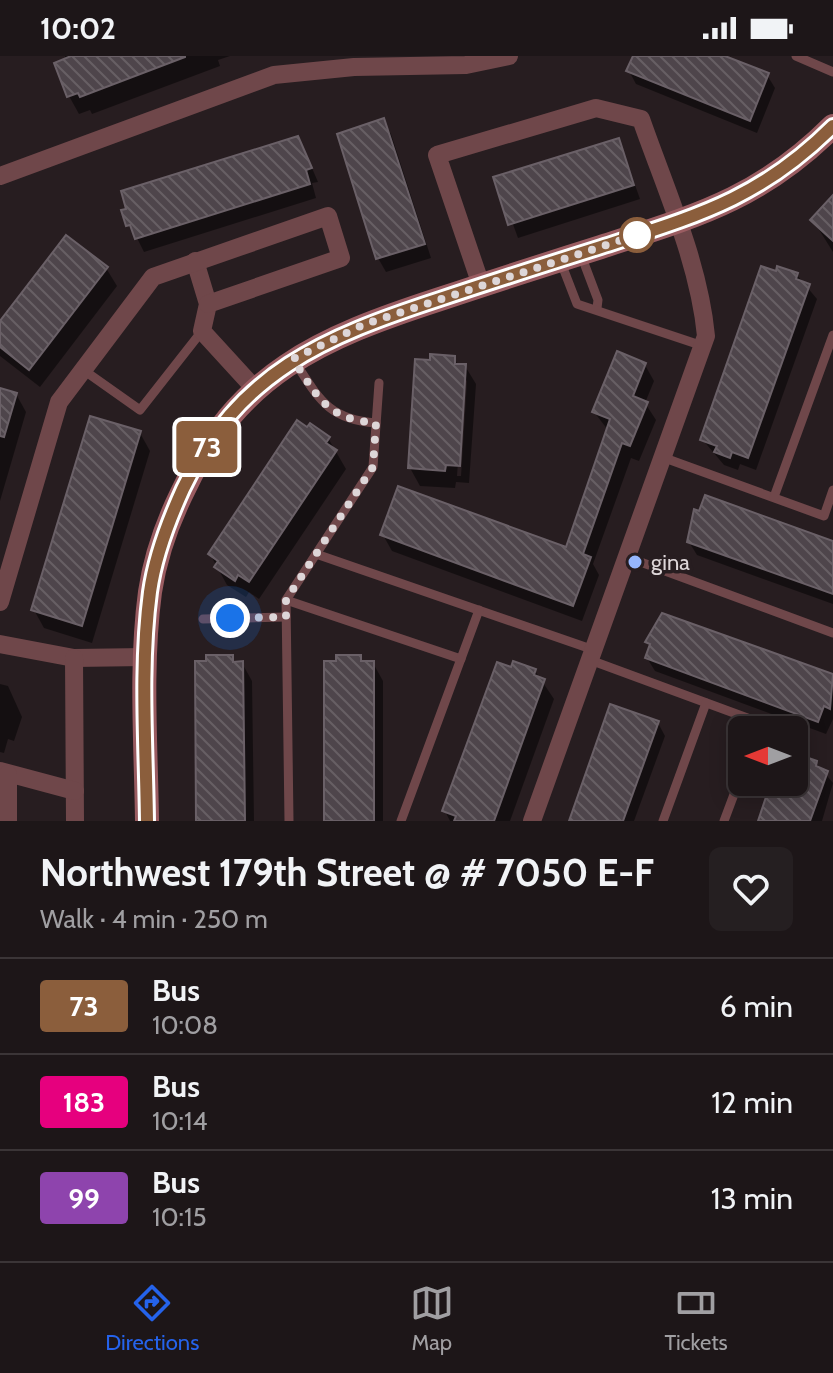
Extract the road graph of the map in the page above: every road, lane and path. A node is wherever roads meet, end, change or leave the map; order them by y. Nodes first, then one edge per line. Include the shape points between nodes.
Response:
1 (509, 56) edge
2 (796, 56) edge
3 (833, 72) edge
4 (833, 126) edge
5 (0, 176) edge
6 (677, 222) junction
7 (570, 256) junction
8 (195, 261) junction
9 (481, 285) junction
10 (208, 304) junction
11 (597, 308) junction
12 (202, 331) junction
13 (833, 335) edge
14 (703, 346) junction
15 (293, 359) junction
16 (82, 369) junction
17 (379, 383) dead end
18 (256, 390) junction
19 (376, 423) junction
20 (662, 457) junction
21 (833, 490) edge
22 (774, 497) junction
23 (316, 554) junction
24 (627, 557) junction
25 (286, 600) junction
26 (0, 602) edge
27 (479, 610) junction
28 (286, 617) junction
29 (203, 619) dead end
30 (833, 633) edge
31 (0, 644) edge
32 (592, 655) junction
33 (145, 657) junction
34 (74, 658) junction
35 (461, 659) junction
36 (706, 703) junction
37 (742, 716) edge
38 (4, 773) edge
39 (75, 791) junction
40 (733, 796) edge
41 (8, 821) edge
42 (75, 821) edge
43 (147, 821) edge
44 (289, 821) edge
45 (401, 821) edge
46 (532, 821) edge
47 (663, 821) edge
48 (724, 821) edge

1 - 5 street via 466,65 274,75
2 - 3 lane
4 - 6 street via 779,175
6 - 7 street
6 - 9 street via 641,119 596,108 437,155
6 - 14 street via 704,315
7 - 9 street
7 - 11 lane via 598,300
7 - 11 lane via 577,304
8 - 10 street
8 - 10 street via 328,216 341,258
8 - 16 street via 153,277
9 - 15 street via 365,324
10 - 12 street
11 - 14 lane
12 - 16 lane via 140,410
12 - 18 street
13 - 22 lane
14 - 20 street
15 - 18 street
15 - 19 lane via 329,410
16 - 26 street via 59,402
17 - 19 lane
18 - 33 street via 218,429 165,529 150,590
19 - 23 lane via 373,467
20 - 22 lane
20 - 24 street
21 - 22 lane via 824,516
23 - 25 lane
23 - 27 lane
24 - 30 lane
24 - 32 street
25 - 28 lane
25 - 35 lane
27 - 32 lane
27 - 35 lane
28 - 29 lane
28 - 44 lane
31 - 34 street
32 - 36 lane
32 - 46 street
33 - 34 street
33 - 43 street
34 - 39 street
35 - 45 lane
36 - 37 lane
36 - 47 lane
38 - 39 street
38 - 41 street
39 - 42 street
40 - 48 lane

